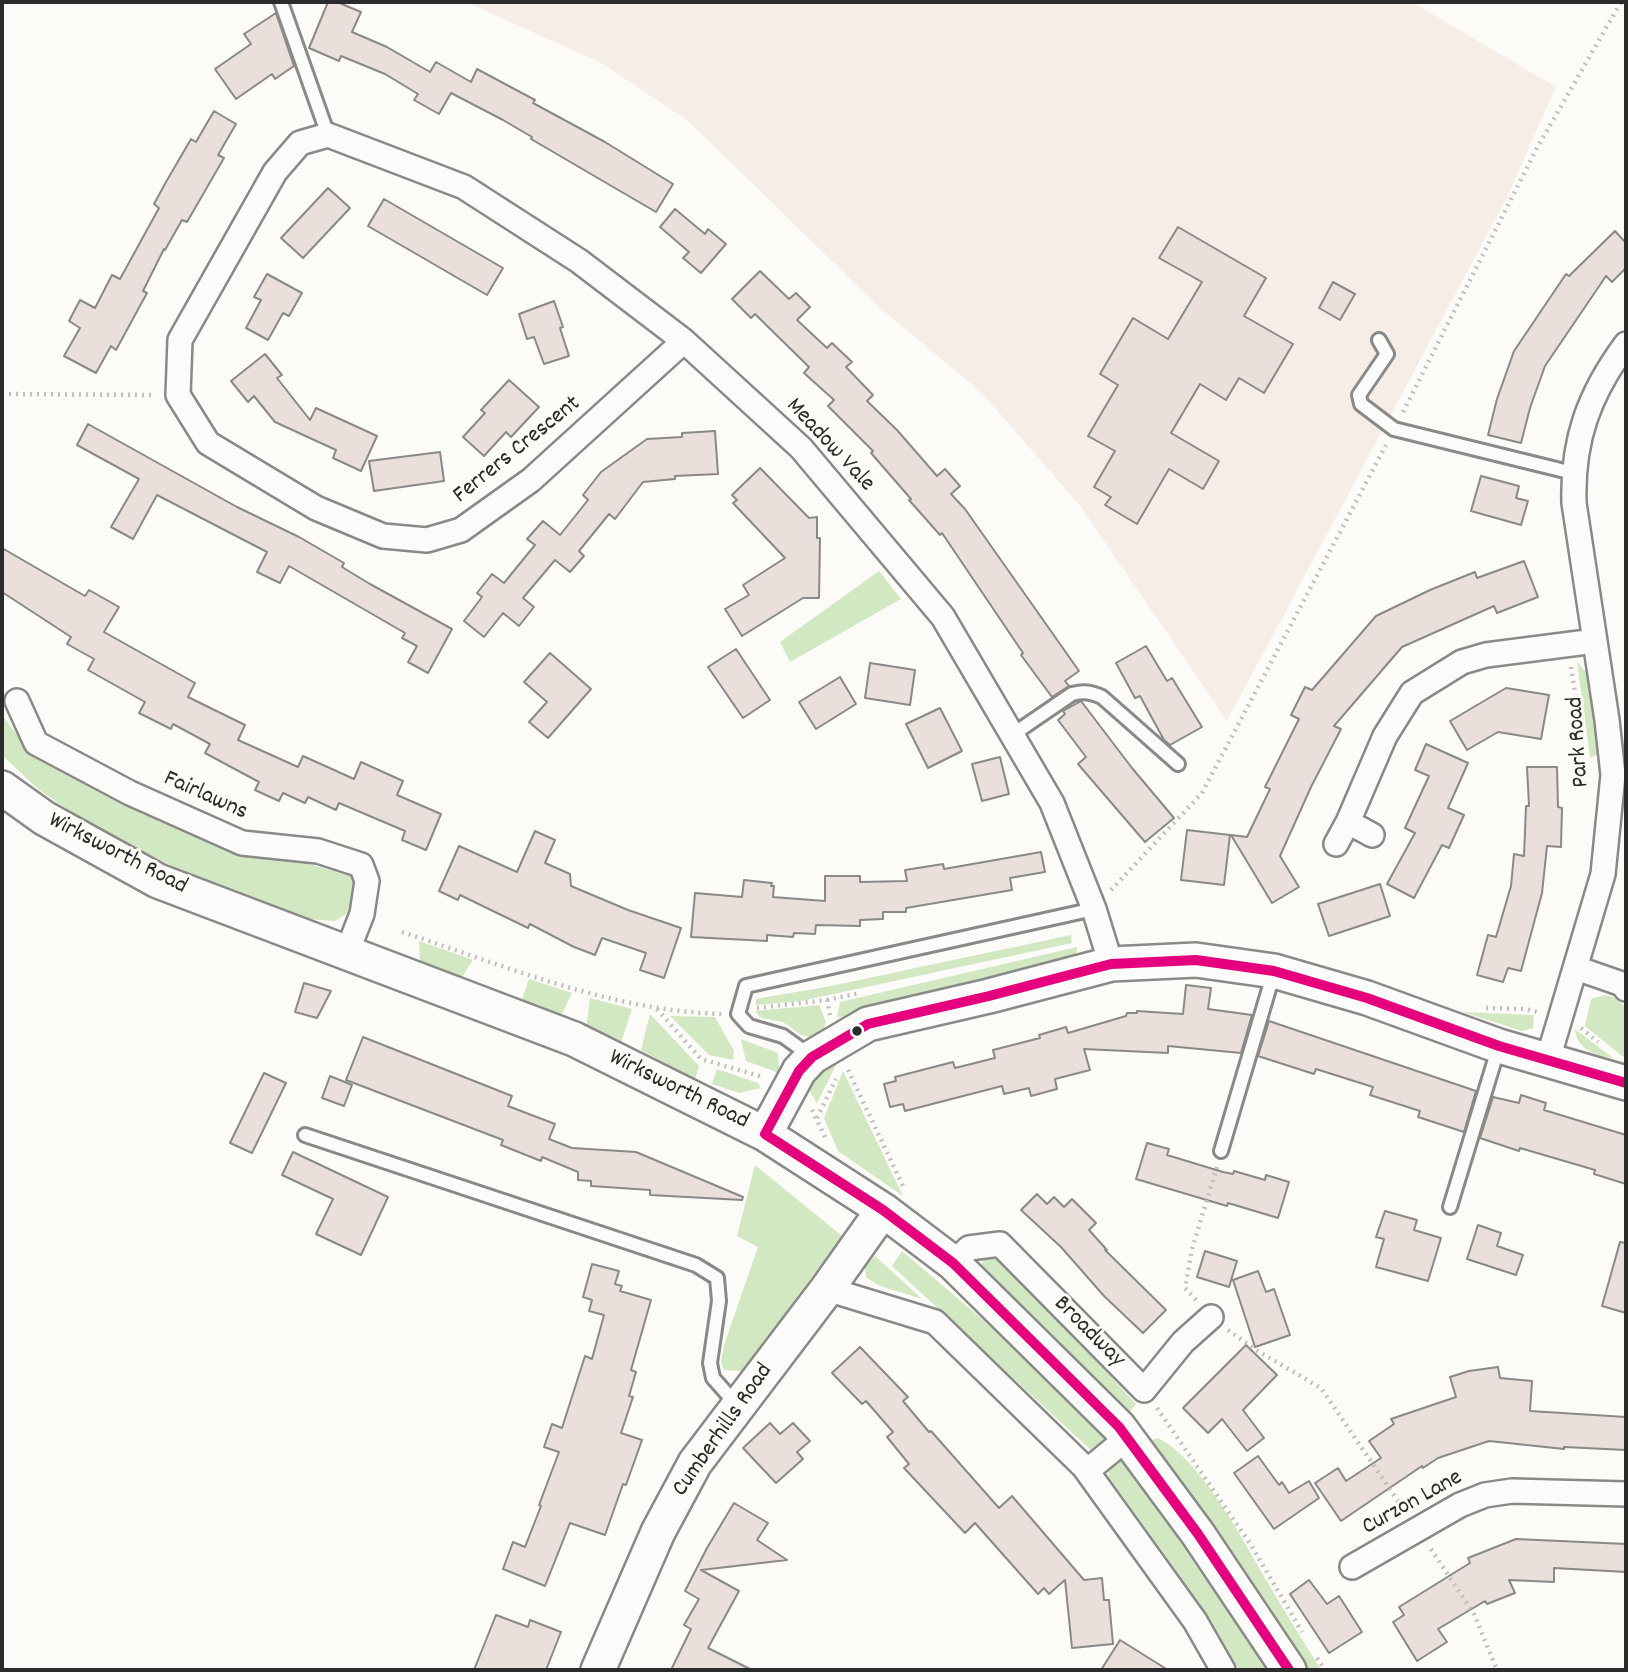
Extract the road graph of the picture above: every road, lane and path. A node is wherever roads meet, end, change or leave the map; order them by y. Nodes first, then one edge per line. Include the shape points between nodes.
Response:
1 (281, 2) edge
2 (1619, 3) edge
3 (328, 135) junction
4 (1379, 340) dead end
5 (684, 341) junction
6 (1626, 344) edge
7 (2, 394) edge
8 (178, 395) junction
9 (1394, 429) junction
10 (1573, 473) junction
11 (1595, 641) junction
12 (1568, 644) junction
13 (17, 701) dead end
14 (1012, 735) junction
15 (1583, 743) dead end
16 (1178, 764) dead end
17 (1619, 774) edge
18 (2, 788) edge
19 (1348, 822) junction
20 (1373, 835) dead end
21 (1336, 844) dead end
22 (1094, 909) junction
23 (402, 932) dead end
24 (347, 952) junction
25 (1111, 964) junction
26 (1576, 968) junction
27 (1274, 971) junction
28 (1626, 989) edge
29 (1541, 999) dead end
30 (656, 1008) junction
31 (1538, 1012) dead end
32 (738, 1014) junction
33 (1499, 1046) junction
34 (830, 1053) junction
35 (1548, 1059) junction
36 (1626, 1083) edge
37 (790, 1088) junction
38 (817, 1119) junction
39 (765, 1134) junction
40 (305, 1135) dead end
41 (1221, 1151) joint
42 (821, 1170) junction
43 (1450, 1208) dead end
44 (888, 1214) junction
45 (953, 1263) junction
46 (827, 1289) junction
47 (1211, 1317) junction
48 (1144, 1390) junction
49 (738, 1407) junction
50 (1126, 1438) junction
51 (1087, 1471) junction
52 (1626, 1494) edge
53 (1418, 1531) junction
54 (1352, 1567) dead end
55 (1305, 1636) dead end
56 (1300, 1659) edge
57 (598, 1670) edge
58 (1223, 1670) edge
59 (1325, 1670) edge
60 (1497, 1670) edge

1 - 3 lane
2 - 9 path via 1537,148
3 - 5 street, Meadow Vale via 464,187 579,261
3 - 8 street via 299,143 275,172 234,242 180,340
4 - 9 lane via 1387,354 1359,395 1361,404
5 - 8 street, Ferrers Crescent via 531,480 461,530 427,540 383,536 316,508 208,443
5 - 14 street, Meadow Vale via 801,448 943,617
6 - 10 street, Park Road via 1587,409
7 - 8 path
9 - 10 lane
9 - 22 path via 1202,793
10 - 11 street, Park Road
11 - 12 street
11 - 17 street, Park Road
12 - 15 path
12 - 19 street via 1462,662 1412,693 1385,736
13 - 24 street, Fairlawns via 36,743 130,793 243,843 317,851 360,865 367,881 362,914
14 - 16 lane via 1072,694 1093,692
14 - 22 street, Meadow Vale via 1052,803
17 - 26 street, Park Road via 1603,874
18 - 24 main road, Wirksworth Road via 44,818 158,881
19 - 20 street
19 - 21 street
22 - 25 street, Meadow Vale
22 - 32 lane via 746,986
23 - 30 path via 556,983
24 - 39 main road, Wirksworth Road via 574,1040
25 - 27 main road, Wirksworth Road via 1196,960
25 - 34 main road, Wirksworth Road via 867,1024
26 - 28 street
26 - 35 street, Park Road
27 - 33 main road, Wirksworth Road via 1367,998
27 - 41 lane
29 - 31 path
30 - 32 path
30 - 37 path via 701,1059
32 - 34 lane via 749,1026
32 - 34 path via 748,1008 827,1000
33 - 35 main road, Wirksworth Road
33 - 43 lane
34 - 37 main road, Wirksworth Road via 799,1071
34 - 38 path
34 - 44 path via 909,1198
35 - 36 main road, Wirksworth Road
37 - 38 path via 810,1104
37 - 39 main road, Wirksworth Road
38 - 42 path via 831,1150
39 - 42 main road, Broadway
40 - 49 lane via 696,1265 716,1278 719,1301 710,1363 713,1378
41 - 47 path via 1185,1288
42 - 44 main road, Broadway
44 - 45 main road, Broadway
44 - 46 main road, Cumberhills Road
45 - 48 street, Broadway via 969,1248 1000,1244
45 - 50 main road, Broadway
46 - 49 main road, Cumberhills Road
46 - 51 street via 935,1322
47 - 48 street, Broadway via 1183,1342
47 - 53 path via 1321,1388
48 - 55 path via 1251,1545
49 - 57 main road, Cumberhills Road via 695,1463 658,1532
50 - 51 street
50 - 56 main road, Broadway
51 - 58 street via 1195,1621
52 - 53 street, Curzon Lane via 1512,1491 1485,1495
53 - 54 street, Curzon Lane
53 - 60 path via 1474,1614
56 - 59 path

